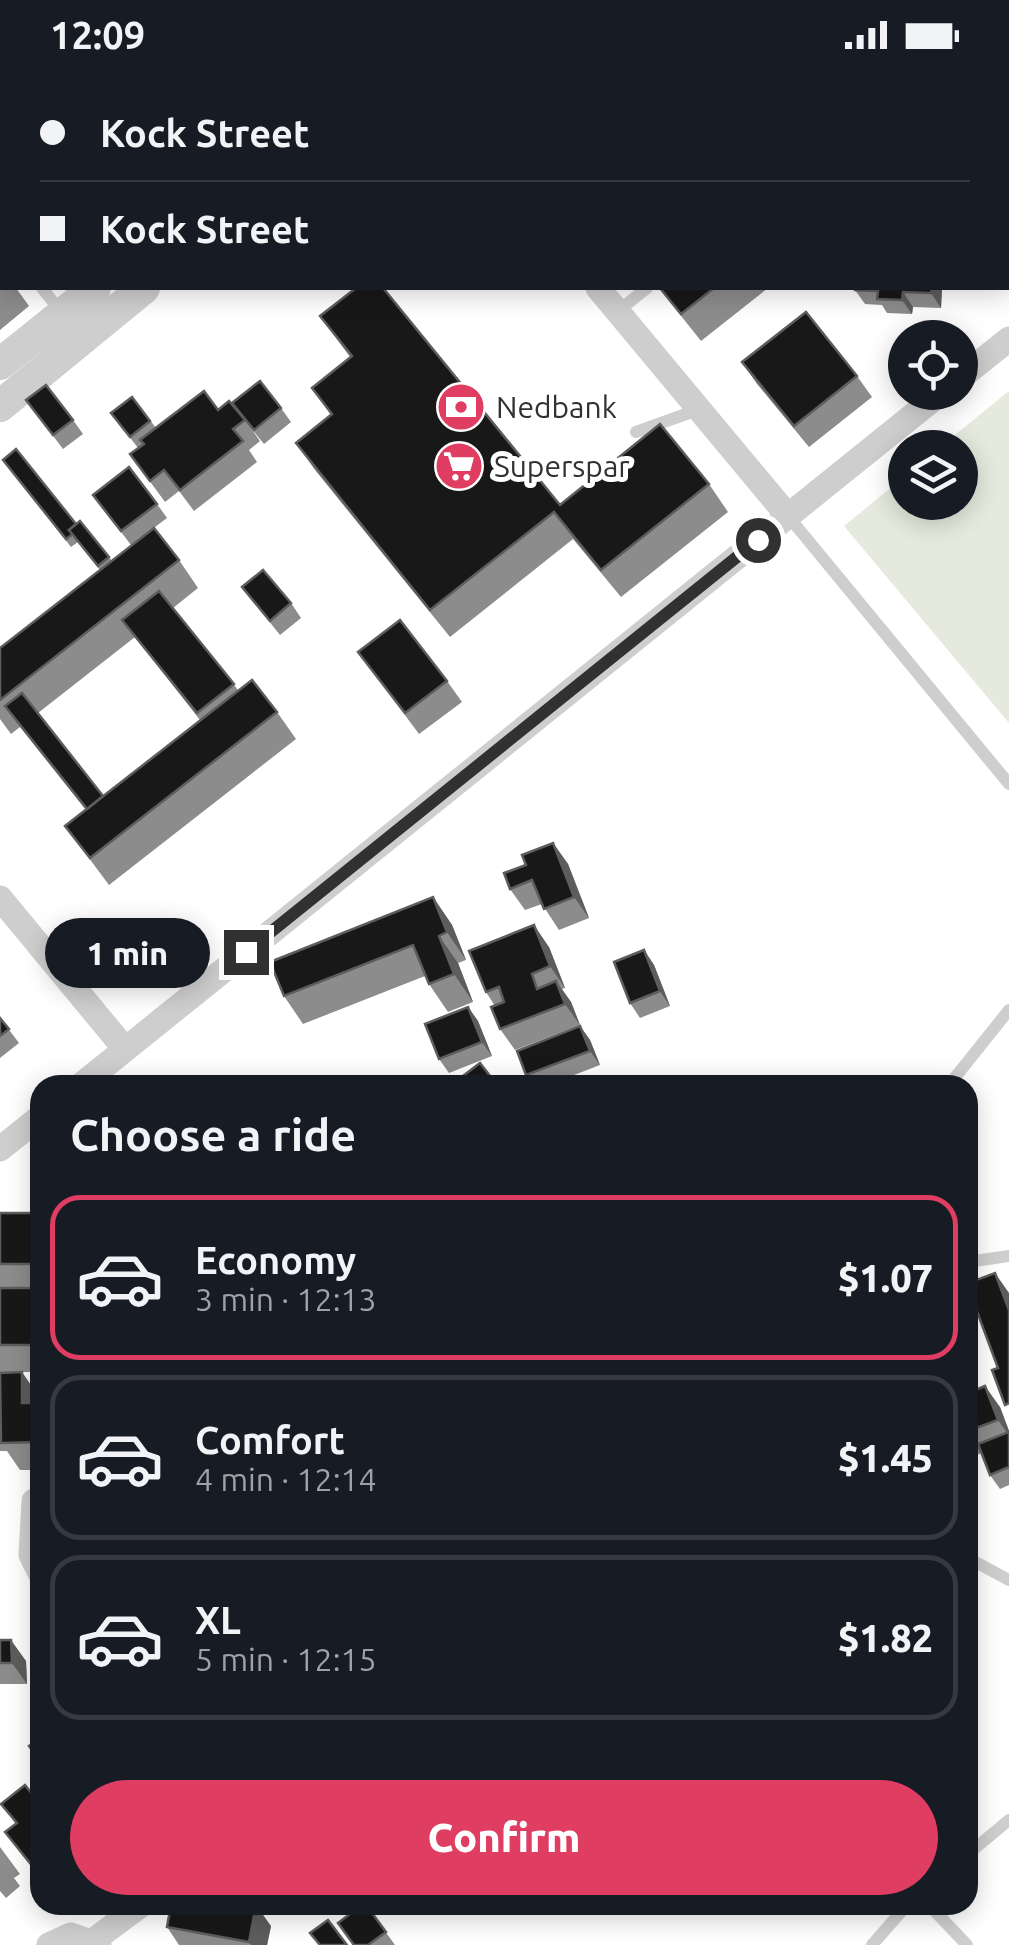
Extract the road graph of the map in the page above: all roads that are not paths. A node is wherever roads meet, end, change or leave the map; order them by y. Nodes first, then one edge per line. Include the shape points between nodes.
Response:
1 (46, 290) edge
2 (138, 290) edge
3 (600, 290) edge
4 (645, 290) edge
5 (84, 307) edge
6 (618, 312) junction
7 (1009, 339) edge
8 (0, 364) edge
9 (978, 364) edge
10 (0, 406) edge
11 (700, 409) junction
12 (920, 410) edge
13 (636, 432) dead end
14 (788, 516) junction
15 (1009, 784) edge
16 (0, 898) edge
17 (1009, 1010) edge
18 (125, 1050) junction
19 (93, 1075) edge
20 (957, 1075) edge
21 (30, 1126) edge
22 (0, 1149) edge
23 (1009, 1256) edge
24 (978, 1261) edge
25 (978, 1563) edge
26 (1009, 1580) edge
27 (1009, 1820) edge
28 (978, 1846) edge
29 (129, 1915) edge
30 (898, 1915) edge
31 (938, 1915) edge
32 (96, 1943) edge
33 (48, 1945) edge
34 (872, 1945) edge
35 (967, 1945) edge

1 - 5 lane
2 - 5 street
3 - 6 street
4 - 6 lane
5 - 8 street
5 - 10 street
6 - 11 street
7 - 9 street
11 - 13 lane
11 - 14 street
12 - 14 street
14 - 15 lane
14 - 18 street
16 - 18 street
17 - 20 lane
18 - 19 street
21 - 22 street
23 - 24 lane
25 - 26 lane
27 - 28 lane
29 - 32 street
30 - 34 lane
31 - 35 lane
32 - 33 street via 71,1935

